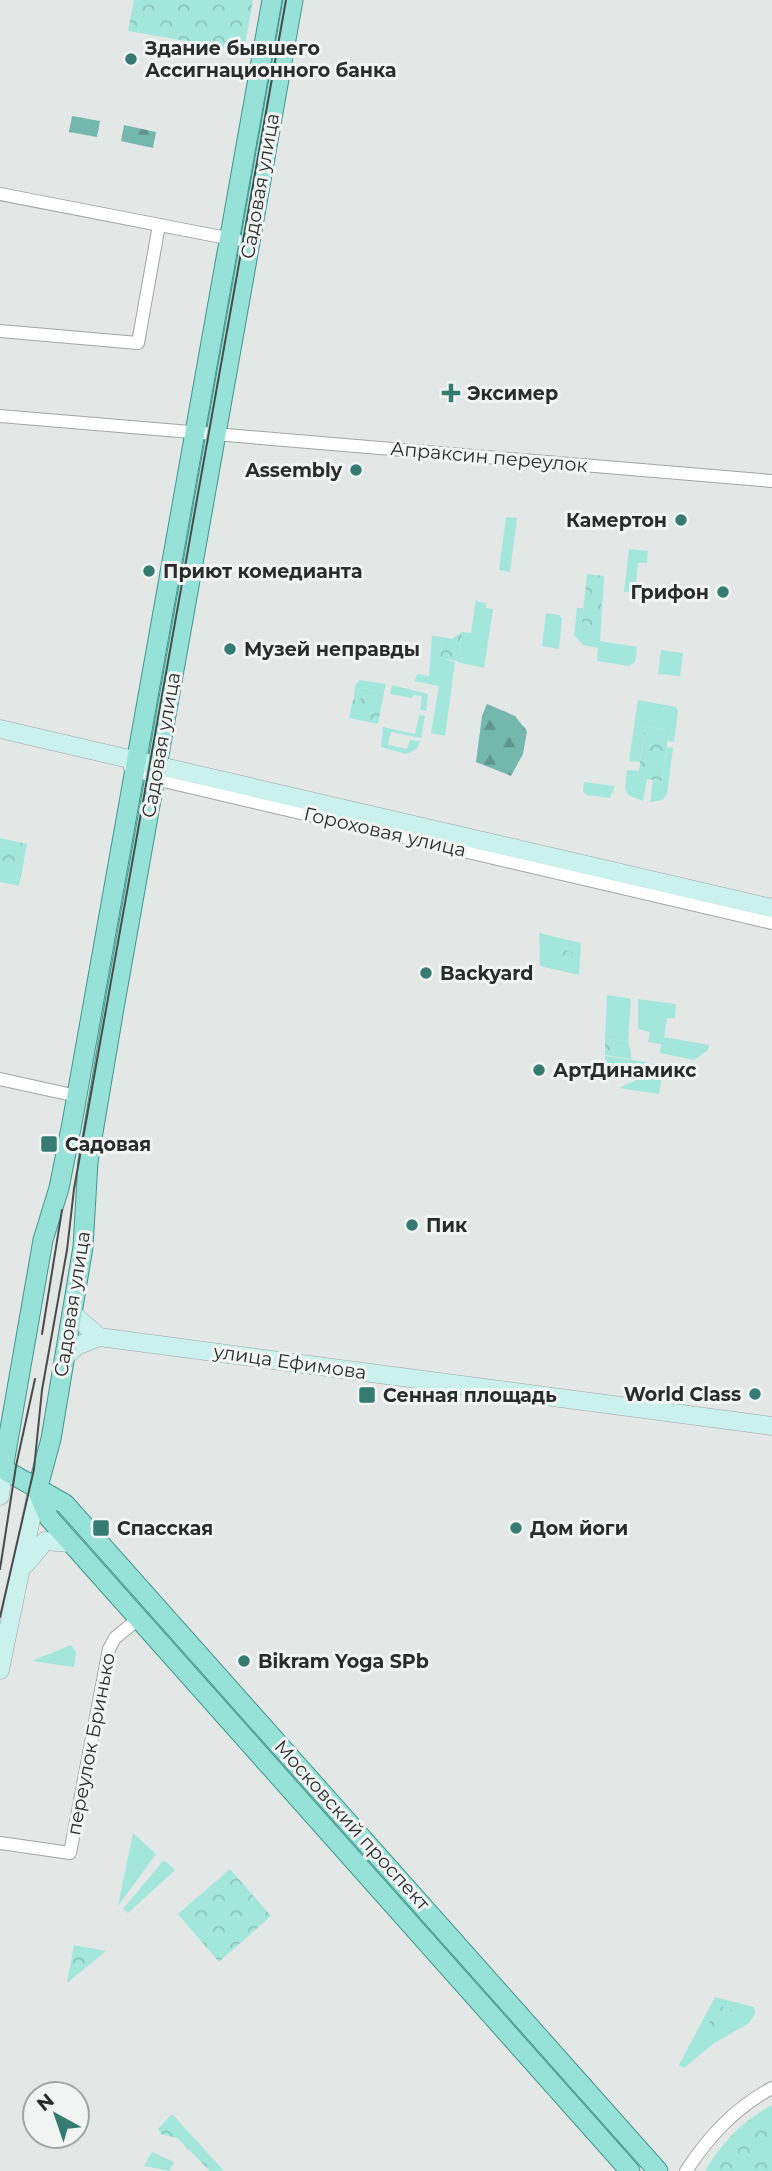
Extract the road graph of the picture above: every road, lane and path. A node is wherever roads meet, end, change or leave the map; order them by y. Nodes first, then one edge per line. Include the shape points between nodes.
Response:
1 (272, 0) edge
2 (293, 0) edge
3 (0, 194) edge
4 (159, 225) junction
5 (229, 238) junction
6 (250, 242) junction
7 (0, 331) edge
8 (0, 416) edge
9 (205, 434) junction
10 (772, 481) edge
11 (0, 729) edge
12 (0, 736) edge
13 (135, 764) junction
14 (157, 771) junction
15 (772, 908) edge
16 (772, 923) edge
17 (0, 1079) edge
18 (76, 1096) junction
19 (72, 1314) junction
20 (99, 1337) junction
21 (64, 1359) junction
22 (5, 1421) edge
23 (772, 1426) edge
24 (2, 1468) edge
25 (29, 1485) junction
26 (0, 1496) edge
27 (70, 1543) junction
28 (18, 1579) junction
29 (138, 1619) junction
30 (0, 1670) edge
31 (0, 1843) edge
32 (772, 2088) edge
33 (630, 2171) edge
34 (658, 2171) edge
35 (687, 2171) edge

1 - 5 main road, Садовая улица
2 - 6 main road, Садовая улица
3 - 4 street
4 - 5 street
4 - 7 street via 138,343
5 - 6 street
5 - 9 main road, Садовая улица
6 - 9 main road, Садовая улица
8 - 9 street, Апраксин переулок
9 - 10 street, Апраксин переулок
9 - 13 main road, Садовая улица
9 - 14 main road, Садовая улица
11 - 13 street, Гороховая улица
12 - 13 street, Гороховая улица
13 - 14 street, Гороховая улица
13 - 18 main road, Садовая улица
14 - 15 street, Гороховая улица
14 - 16 street, Гороховая улица
14 - 19 main road, Садовая улица via 88,1161 83,1247
17 - 18 street
18 - 22 main road, Садовая улица
19 - 20 street
19 - 21 main road, Садовая улица
20 - 21 street via 77,1346
20 - 23 street, улица Ефимова
21 - 25 main road, Садовая улица via 51,1439
22 - 24 main road
24 - 25 main road
24 - 26 street
25 - 27 main road, Московский проспект via 48,1518
25 - 28 street
25 - 34 main road, Московский проспект via 65,1504
27 - 28 street via 45,1541
27 - 29 main road, Московский проспект
28 - 30 street
29 - 31 street, переулок Бринько via 108,1649 70,1853
29 - 33 main road, Московский проспект
32 - 35 street via 721,2125

